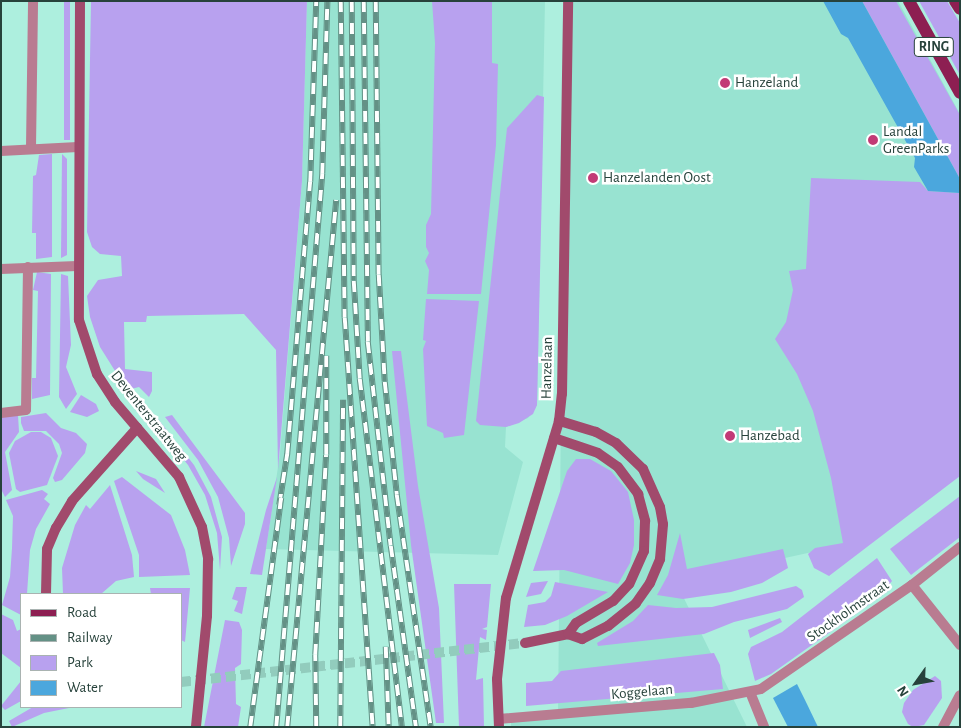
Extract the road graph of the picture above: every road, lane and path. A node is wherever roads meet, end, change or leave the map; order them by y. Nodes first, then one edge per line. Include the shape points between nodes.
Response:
1 (33, 1) edge
2 (80, 1) edge
3 (568, 1) edge
4 (909, 1) edge
5 (955, 1) edge
6 (960, 9) edge
7 (960, 93) edge
8 (78, 147) junction
9 (31, 148) junction
10 (1, 151) edge
11 (78, 266) junction
12 (28, 267) junction
13 (1, 269) edge
14 (1, 413) edge
15 (559, 421) junction
16 (137, 428) junction
17 (554, 438) junction
18 (960, 547) edge
19 (912, 585) junction
20 (46, 593) edge
21 (568, 634) junction
22 (525, 643) tunnel mouth
23 (960, 645) edge
24 (750, 692) junction
25 (960, 696) edge
26 (499, 723) edge
27 (196, 727) edge
28 (764, 727) edge
29 (943, 727) edge

1 - 9 street
2 - 8 street, Deventerstraatweg
3 - 15 street, Hanzelaan
4 - 7 main road, RING
5 - 6 main road
8 - 9 street
8 - 11 street, Deventerstraatweg
9 - 10 street
11 - 12 street
11 - 16 street, Deventerstraatweg via 79,320 89,358 105,388
12 - 13 street
12 - 14 street via 26,410
15 - 17 street, Hanzelaan
15 - 21 street via 605,437 632,456 651,484 663,524 656,572 636,602 620,618 597,632 582,639
16 - 20 street via 72,501 56,528 47,549
16 - 27 street, Deventerstraatweg via 163,455 190,495 202,527 208,559 207,616
17 - 21 street via 590,449 614,463 638,494 645,521 644,551 629,584 613,601 576,623
17 - 26 street, Hanzelaan via 506,598 497,679
18 - 19 street, Stockholmstraat
19 - 23 street
19 - 24 street, Stockholmstraat via 786,674
21 - 22 street
24 - 26 street, Koggelaan via 691,703
24 - 28 street
25 - 29 street

